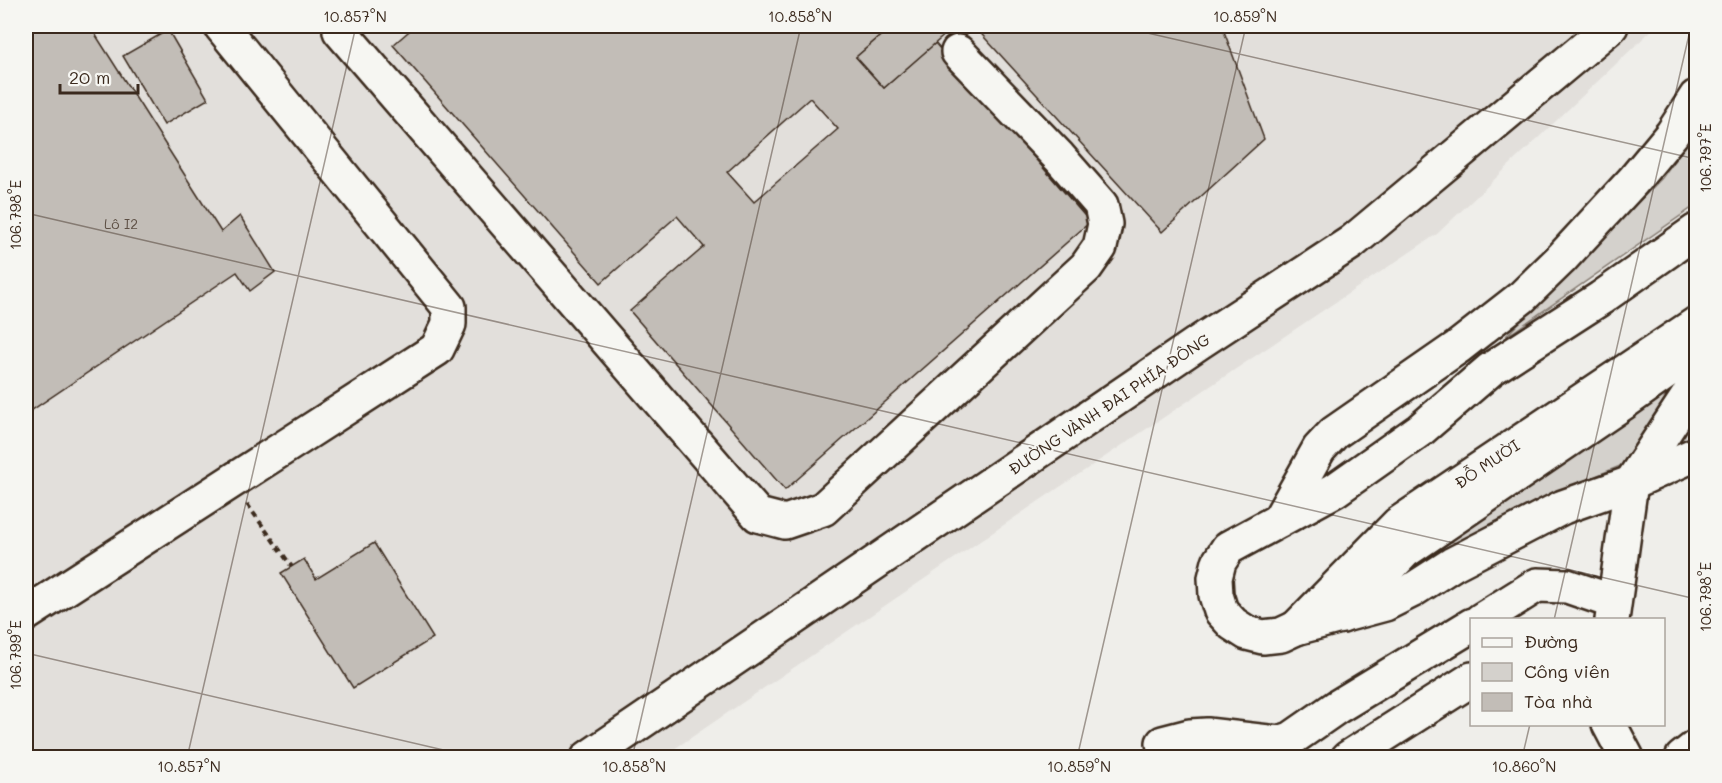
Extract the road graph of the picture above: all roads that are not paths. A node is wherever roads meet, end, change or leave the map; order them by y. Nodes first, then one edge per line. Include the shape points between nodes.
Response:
1 (221, 26) edge
2 (347, 26) edge
3 (1611, 26) edge
4 (958, 52) dead end
5 (1696, 98) edge
6 (1696, 231) edge
7 (1696, 257) edge
8 (1696, 324) edge
9 (1696, 351) edge
10 (1696, 384) edge
11 (1420, 430) junction
12 (1696, 454) edge
13 (1696, 474) edge
14 (1631, 483) junction
15 (1279, 520) junction
16 (1613, 611) edge
17 (26, 614) edge
18 (1341, 617) junction
19 (1484, 618) edge
20 (1470, 626) edge
21 (1296, 628) junction
22 (1470, 680) edge
23 (1610, 726) edge
24 (1162, 743) dead end
25 (1696, 747) edge
26 (588, 758) edge
27 (1348, 758) edge
28 (1627, 758) edge
29 (1682, 758) edge

1 - 17 main road via 449,307 448,324 437,349
2 - 4 main road via 340,31 758,515 785,522 823,509 1086,267 1100,247 1105,224 1101,205
3 - 26 main road, ĐƯỜNG VÀNH ĐAI PHÍA ĐÔNG via 1352,242
5 - 15 main road via 1672,134 1621,195 1522,297 1334,433 1319,449
6 - 11 main road, ĐỖ MƯỜI via 1491,369
7 - 11 main road, ĐỖ MƯỜI via 1494,388
8 - 21 main road, ĐỖ MƯỜI via 1398,524
9 - 18 main road, ĐỖ MƯỜI via 1405,551
10 - 14 main road
11 - 15 main road, ĐỖ MƯỜI via 1335,490
12 - 14 main road
13 - 14 main road
14 - 16 main road
14 - 18 main road via 1563,507 1411,591
15 - 21 main road, ĐỖ MƯỜI via 1228,548 1219,562 1216,595 1221,611 1247,633 1263,637
16 - 19 main road via 1567,586 1537,585
18 - 21 main road, ĐỖ MƯỜI
20 - 24 main road via 1337,707 1291,740 1279,743 1207,735
22 - 27 main road
23 - 28 main road
25 - 29 main road

